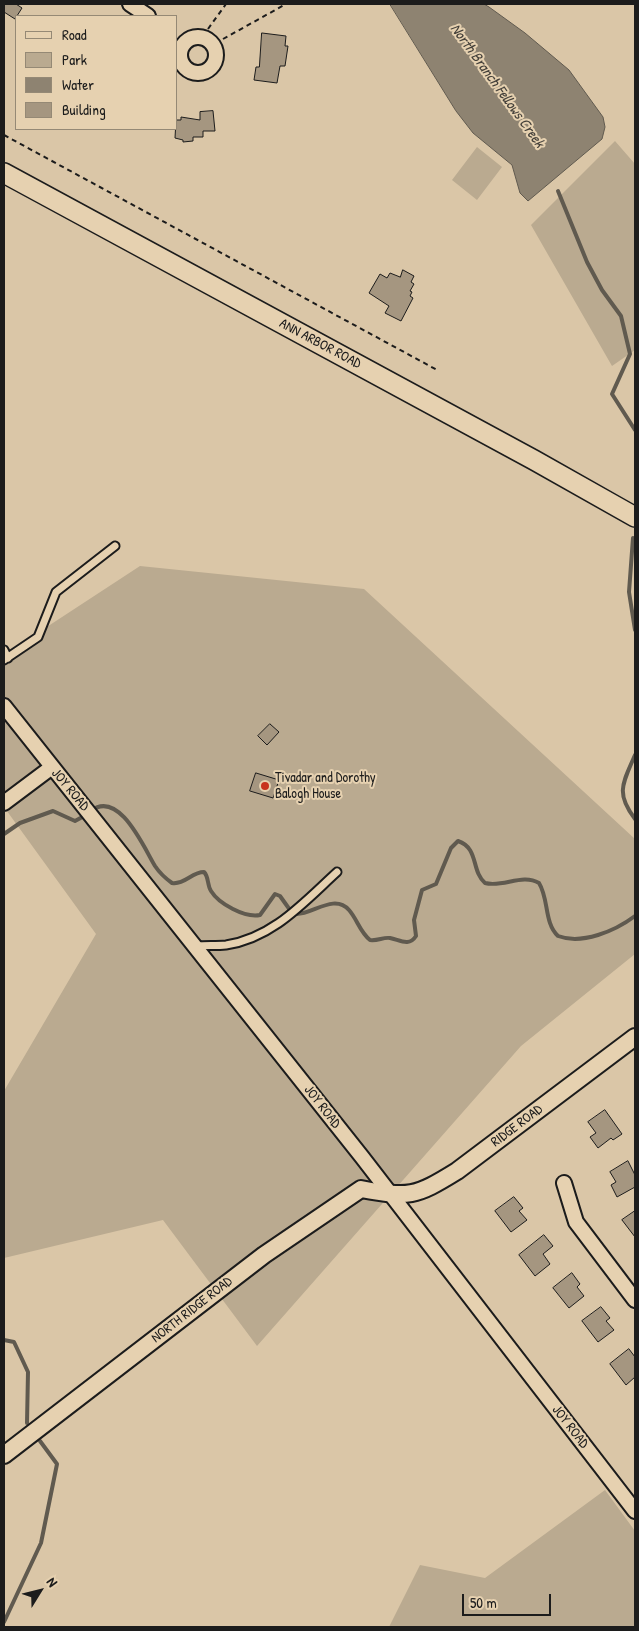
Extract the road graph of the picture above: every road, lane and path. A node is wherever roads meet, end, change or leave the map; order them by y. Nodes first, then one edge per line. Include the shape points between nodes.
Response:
1 (130, 4) edge
2 (226, 4) edge
3 (286, 4) edge
4 (146, 15) edge
5 (208, 29) dead end
6 (223, 39) dead end
7 (4, 135) edge
8 (4, 173) edge
9 (439, 371) dead end
10 (635, 517) edge
11 (115, 546) dead end
12 (4, 650) edge
13 (6, 659) edge
14 (4, 706) edge
15 (52, 767) junction
16 (4, 803) edge
17 (337, 872) dead end
18 (196, 946) junction
19 (635, 1037) edge
20 (564, 1183) dead end
21 (391, 1195) junction
22 (635, 1300) edge
23 (4, 1455) edge
24 (635, 1511) edge

1 - 4 street
2 - 5 path
3 - 6 path
7 - 9 path
8 - 10 main road, ANN ARBOR ROAD
11 - 13 lane via 56,592 38,637
12 - 13 lane
14 - 15 street, JOY ROAD
15 - 16 street
15 - 18 street, JOY ROAD
17 - 18 lane via 274,927 227,945
18 - 21 street, JOY ROAD
19 - 21 street, RIDGE ROAD via 457,1171 411,1195
20 - 22 street via 576,1222
21 - 23 street, NORTH RIDGE ROAD via 361,1189 344,1200 264,1254
21 - 24 street, JOY ROAD

